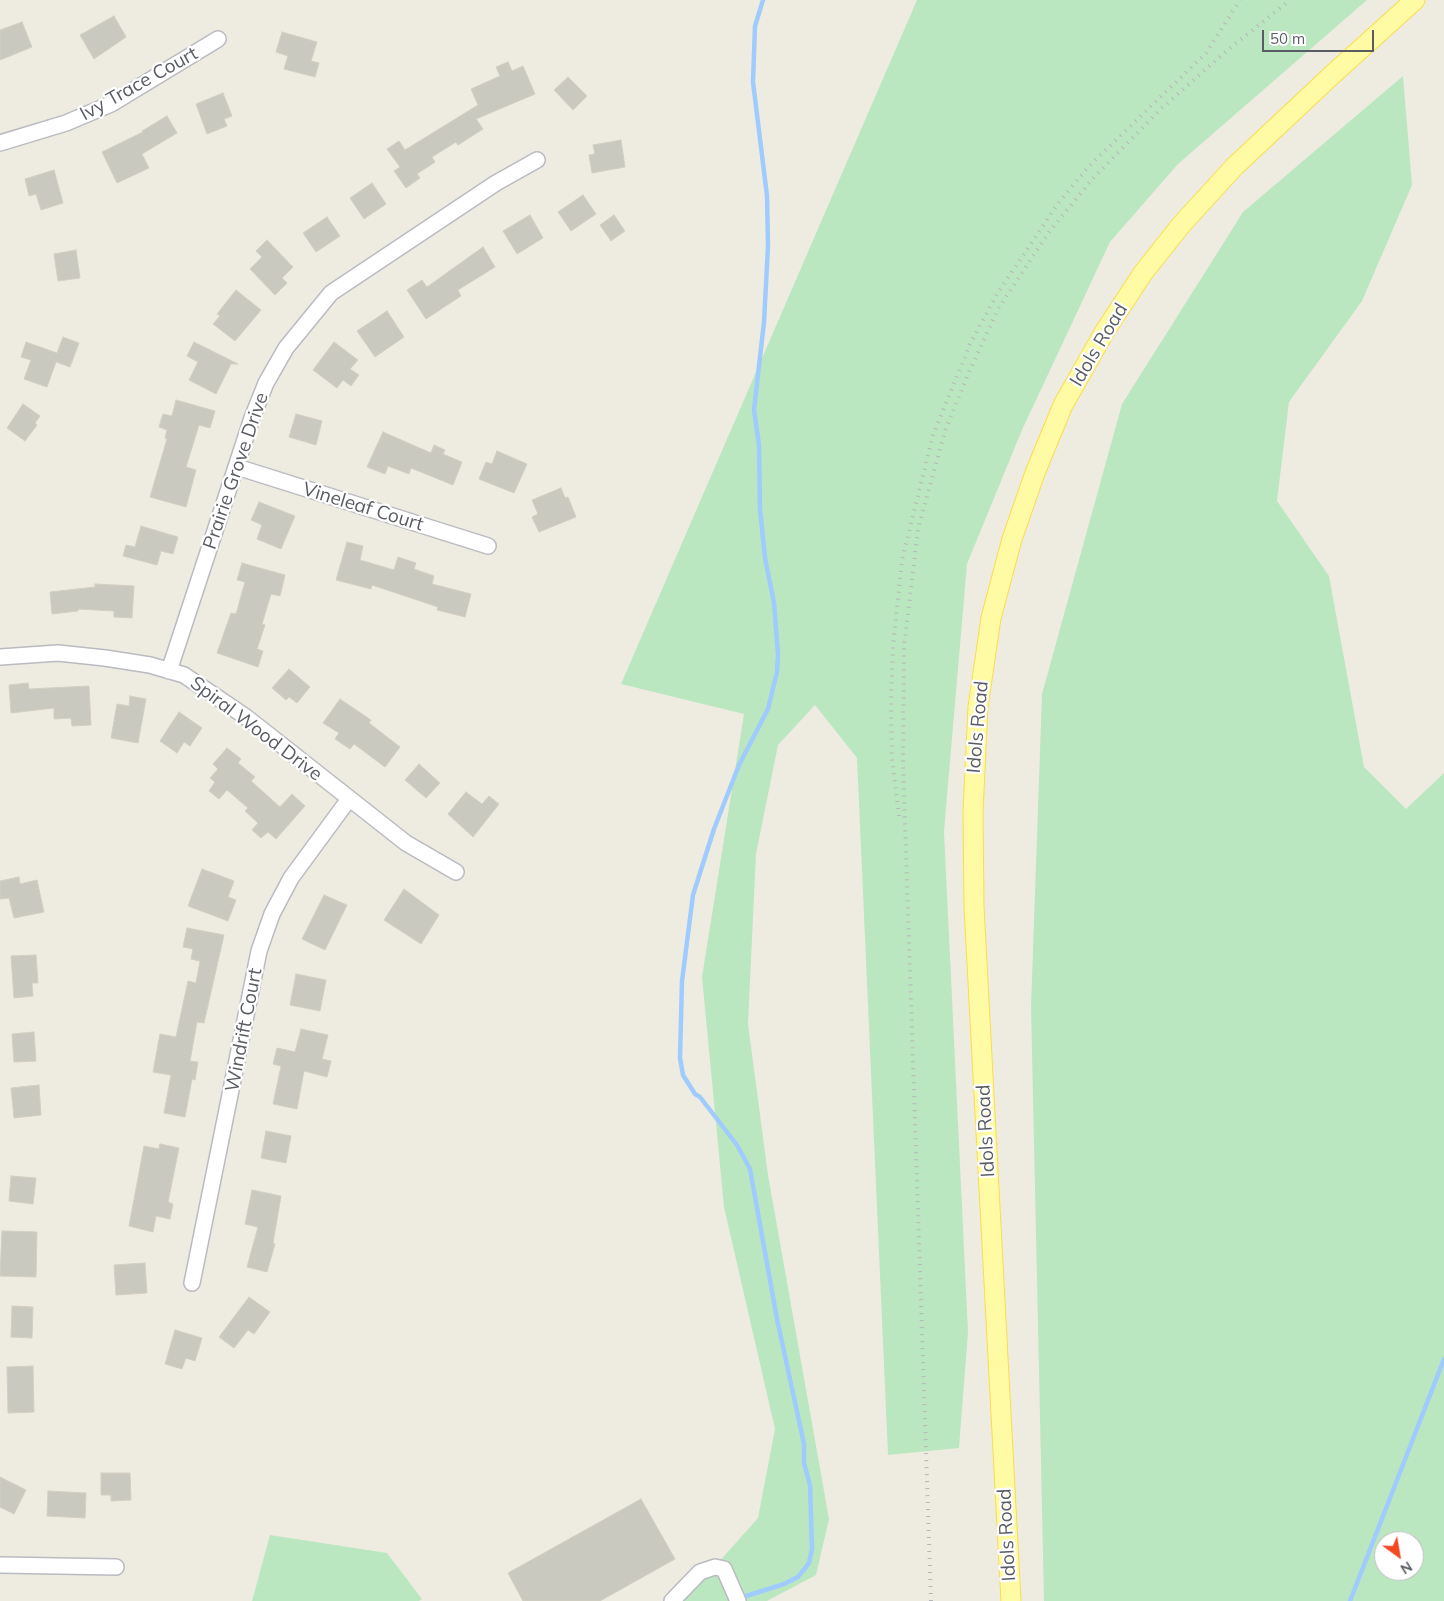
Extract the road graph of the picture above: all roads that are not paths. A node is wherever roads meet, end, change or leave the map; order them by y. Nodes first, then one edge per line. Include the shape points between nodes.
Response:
1 (1415, 0) edge
2 (218, 40) dead end
3 (0, 143) edge
4 (537, 160) dead end
5 (237, 467) junction
6 (488, 546) dead end
7 (0, 658) edge
8 (169, 671) junction
9 (349, 799) junction
10 (456, 872) dead end
11 (192, 1283) dead end
12 (0, 1565) edge
13 (116, 1567) dead end
14 (672, 1601) edge
15 (738, 1601) edge
16 (1011, 1601) edge

1 - 16 main road, Idols Road via 1234,167 1180,225 1142,273 1063,405 1012,539 991,618 978,707 972,812 974,907
2 - 3 street, Ivy Trace Court via 111,104 66,123
4 - 5 street, Prairie Grove Drive via 496,183 331,293 286,348 266,383
5 - 6 street, Vineleaf Court
5 - 8 street, Prairie Grove Drive
7 - 8 street, Spiral Wood Drive via 58,653 114,659
8 - 9 street, Spiral Wood Drive via 184,675 215,694
9 - 10 street, Spiral Wood Drive via 406,843
9 - 11 street, Windrift Court via 291,878 272,914 259,951
12 - 13 street
14 - 15 street via 700,1572 714,1567 724,1570

